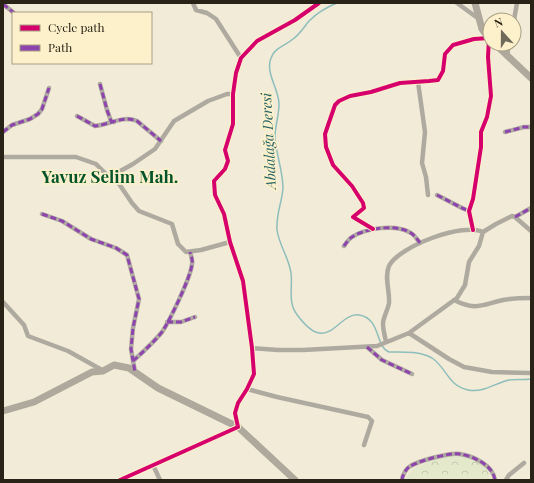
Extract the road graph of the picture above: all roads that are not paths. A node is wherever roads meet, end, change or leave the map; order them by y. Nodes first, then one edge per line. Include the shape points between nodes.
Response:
1 (193, 3) edge
2 (319, 3) edge
3 (457, 3) edge
4 (475, 3) edge
5 (3, 4) edge
6 (13, 12) edge
7 (479, 20) junction
8 (482, 29) edge
9 (482, 39) edge
10 (488, 52) edge
11 (503, 52) edge
12 (508, 52) edge
13 (507, 56) junction
14 (241, 58) junction
15 (531, 78) edge
16 (418, 82) junction
17 (100, 84) dead end
18 (49, 88) dead end
19 (233, 94) junction
20 (77, 116) dead end
21 (114, 122) junction
22 (531, 126) edge
23 (3, 132) edge
24 (505, 132) dead end
25 (161, 141) junction
26 (3, 157) edge
27 (113, 175) junction
28 (428, 195) dead end
29 (437, 195) dead end
30 (531, 208) edge
31 (469, 211) junction
32 (42, 214) dead end
33 (515, 217) junction
34 (373, 229) junction
35 (473, 230) junction
36 (531, 231) edge
37 (483, 232) junction
38 (230, 242) junction
39 (420, 243) junction
40 (344, 246) dead end
41 (190, 252) junction
42 (531, 298) edge
43 (454, 300) junction
44 (3, 302) edge
45 (195, 317) dead end
46 (167, 322) junction
47 (409, 333) junction
48 (385, 343) junction
49 (367, 347) junction
50 (252, 348) junction
51 (133, 361) junction
52 (103, 371) junction
53 (135, 372) junction
54 (531, 373) edge
55 (412, 374) dead end
56 (247, 389) junction
57 (3, 411) edge
58 (238, 427) junction
59 (364, 445) dead end
60 (524, 463) dead end
61 (154, 465) junction
62 (120, 480) edge
63 (160, 480) edge
64 (295, 480) edge
65 (402, 480) edge
66 (495, 480) edge
67 (506, 480) edge

1 - 14 street via 196,10 216,19
2 - 14 street via 257,41
3 - 7 street
4 - 7 street
5 - 6 street
7 - 8 street
9 - 16 street via 453,45 445,54 443,71 438,80
10 - 31 street via 491,96 481,132 481,147
11 - 13 street
12 - 13 street
13 - 15 street
14 - 19 street
16 - 28 street via 425,132 422,163
16 - 34 street via 400,83 350,96 339,101 333,108 325,140 331,161 363,203 364,208 353,217
17 - 21 street via 111,121
18 - 23 street via 38,114 12,125
19 - 25 street via 208,101 174,121
19 - 38 street via 233,124 225,150 228,161 225,169 214,181 215,195 224,214
20 - 21 street via 95,126
21 - 25 street via 132,119 137,121
22 - 24 street
25 - 27 street via 155,149
26 - 27 street via 76,157 96,164 107,175
27 - 41 street via 139,211 172,224 180,247
29 - 31 street
30 - 33 street
31 - 35 street
32 - 51 street via 62,221 91,239 127,254 139,299 131,349
33 - 36 street
33 - 37 street via 506,218
34 - 39 street via 411,232
34 - 40 street via 351,237
35 - 37 street
35 - 39 street via 440,235
37 - 43 street via 479,246 469,262 465,285
38 - 41 street
38 - 50 street via 244,282
39 - 48 street via 397,256 389,266 389,303 383,323
41 - 46 street via 192,266
42 - 43 street via 510,299 475,307
43 - 47 street
44 - 52 street via 24,325 28,336 68,351
45 - 46 street via 181,322
46 - 51 street via 155,340
47 - 48 street
47 - 54 street via 464,367 492,372
48 - 49 street
49 - 50 street via 303,350
49 - 55 street via 382,360
50 - 56 street via 254,374
51 - 53 street
52 - 53 street via 114,365
52 - 57 street via 92,372 34,402
53 - 58 street via 158,388
56 - 58 street via 235,413
56 - 59 street via 368,417 372,421
58 - 61 street
58 - 64 street
60 - 67 street
61 - 62 street
61 - 63 street
65 - 66 street via 409,467 459,453 488,466

